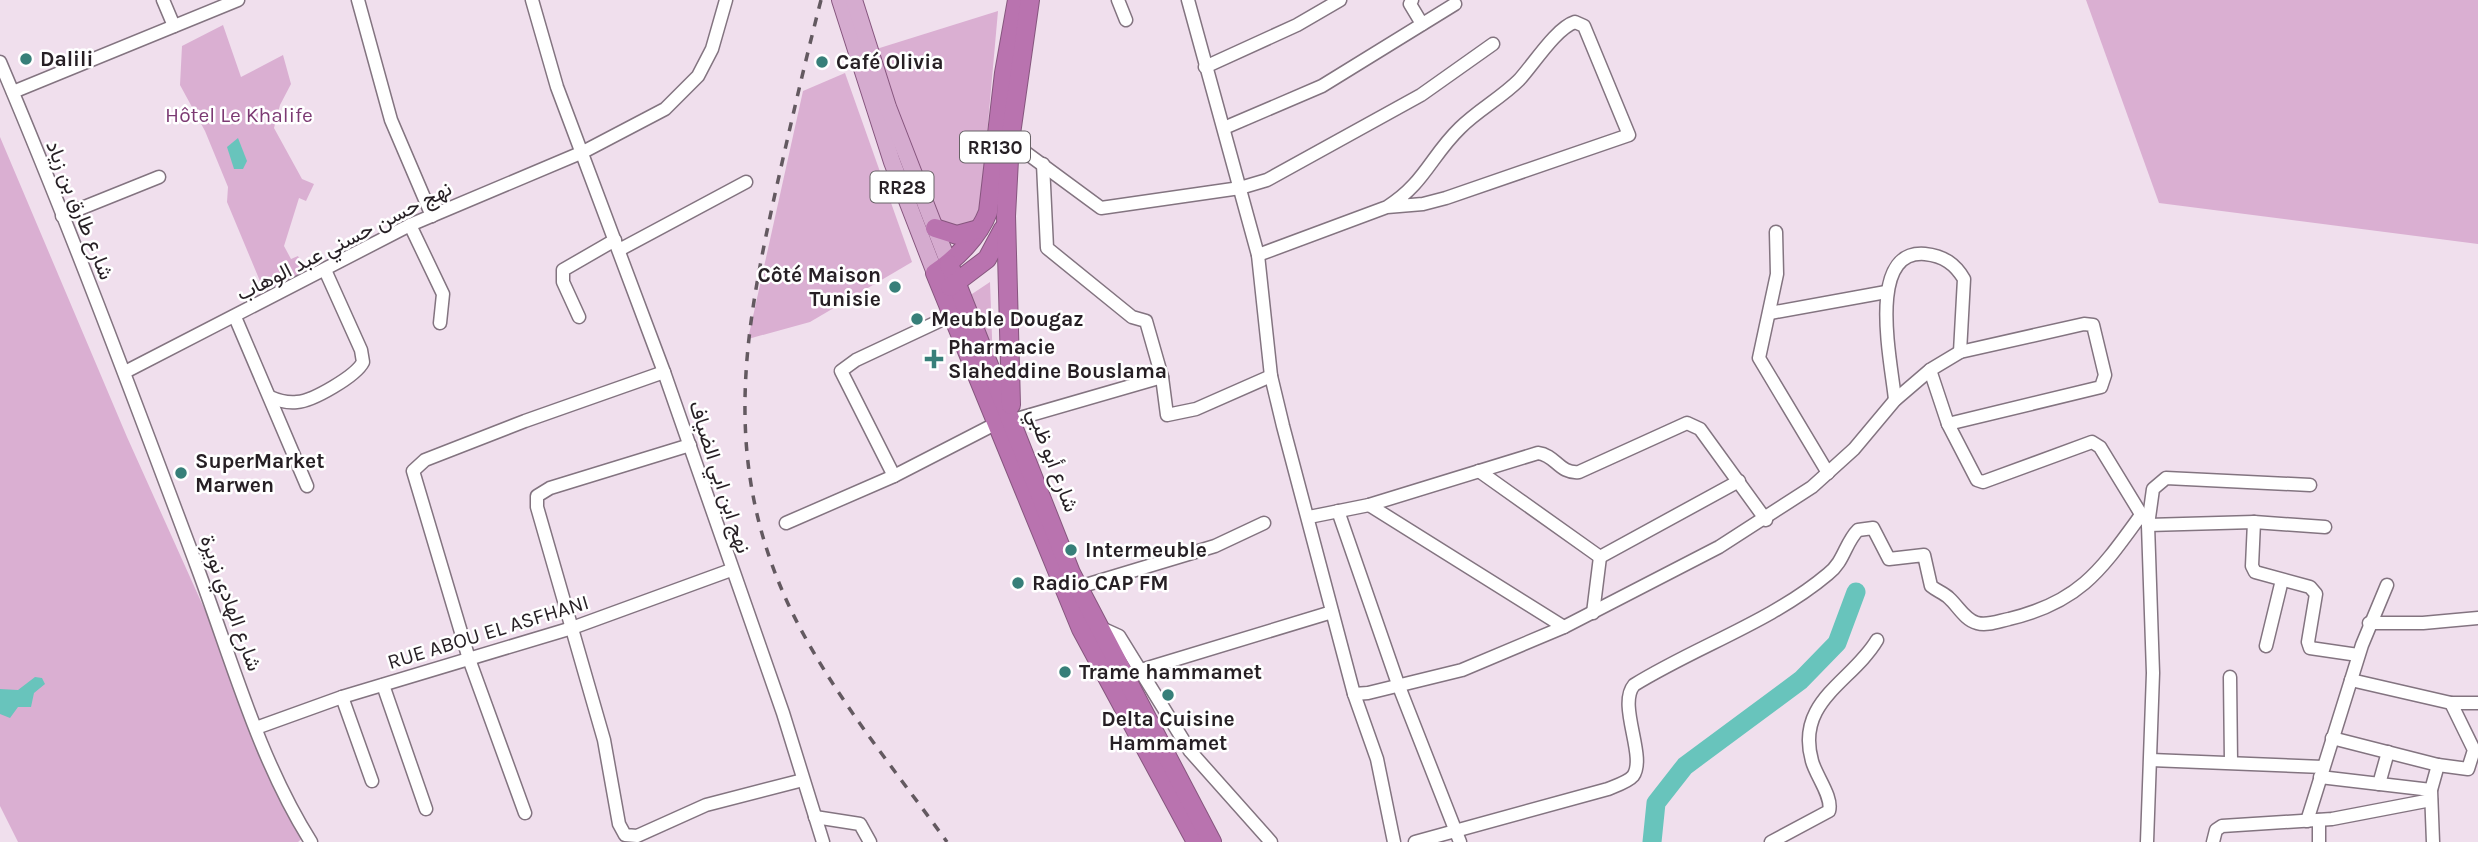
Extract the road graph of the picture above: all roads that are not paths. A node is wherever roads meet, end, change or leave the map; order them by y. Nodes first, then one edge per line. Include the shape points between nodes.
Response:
1 (163, 0) edge
2 (238, 0) edge
3 (358, 0) edge
4 (532, 0) edge
5 (726, 0) edge
6 (840, 0) edge
7 (855, 0) edge
8 (1017, 0) edge
9 (1030, 0) edge
10 (1118, 0) edge
11 (1188, 0) edge
12 (1340, 0) edge
13 (1412, 0) edge
14 (1455, 4) dead end
15 (1126, 20) dead end
16 (1422, 24) junction
17 (174, 26) junction
18 (1493, 44) dead end
19 (0, 62) edge
20 (1206, 67) junction
21 (13, 93) junction
22 (1224, 128) junction
23 (1010, 141) junction
24 (583, 152) junction
25 (1043, 164) junction
26 (159, 177) dead end
27 (746, 182) dead end
28 (1240, 188) junction
29 (1387, 207) junction
30 (62, 216) junction
31 (432, 216) junction
32 (1006, 216) junction
33 (410, 225) junction
34 (935, 228) junction
35 (982, 228) junction
36 (1776, 232) dead end
37 (617, 245) junction
38 (1258, 255) junction
39 (942, 268) junction
40 (325, 270) junction
41 (950, 287) junction
42 (1886, 292) junction
43 (1770, 313) junction
44 (952, 315) junction
45 (235, 317) junction
46 (579, 317) dead end
47 (440, 323) dead end
48 (1960, 352) junction
49 (1930, 370) junction
50 (125, 372) junction
51 (664, 372) junction
52 (1270, 376) junction
53 (1162, 377) junction
54 (270, 397) junction
55 (1895, 400) junction
56 (1007, 419) junction
57 (1948, 424) junction
58 (690, 444) junction
59 (1479, 471) junction
60 (1828, 472) junction
61 (894, 476) junction
62 (1738, 481) junction
63 (2309, 485) dead end
64 (307, 486) dead end
65 (1369, 505) junction
66 (1338, 511) junction
67 (1309, 517) junction
68 (1766, 520) junction
69 (2145, 520) junction
70 (2255, 522) junction
71 (786, 523) dead end
72 (1264, 523) dead end
73 (2325, 527) dead end
74 (1600, 557) junction
75 (731, 570) junction
76 (2282, 580) junction
77 (2387, 585) dead end
78 (1079, 587) junction
79 (1332, 612) junction
80 (1593, 612) junction
81 (2478, 618) edge
82 (2370, 623) junction
83 (1097, 626) junction
84 (1564, 626) junction
85 (572, 628) junction
86 (1877, 640) dead end
87 (2266, 646) dead end
88 (2358, 655) junction
89 (469, 659) junction
90 (1140, 670) junction
91 (2230, 677) dead end
92 (2351, 680) junction
93 (1398, 684) junction
94 (383, 685) junction
95 (1354, 694) junction
96 (342, 698) junction
97 (2451, 703) junction
98 (2478, 703) edge
99 (256, 728) junction
100 (2332, 738) junction
101 (2388, 752) junction
102 (2151, 760) junction
103 (2231, 762) junction
104 (2438, 765) junction
105 (2321, 772) junction
106 (803, 780) junction
107 (372, 781) dead end
108 (2379, 784) junction
109 (2431, 795) junction
110 (426, 809) dead end
111 (525, 813) dead end
112 (815, 817) junction
113 (2313, 821) junction
114 (1457, 836) edge
115 (307, 840) edge
116 (823, 842) edge
117 (870, 842) edge
118 (1196, 842) edge
119 (1212, 842) edge
120 (1271, 842) edge
121 (1394, 842) edge
122 (1415, 842) edge
123 (1771, 842) edge
124 (2147, 842) edge
125 (2213, 842) edge
126 (2319, 842) edge
127 (2433, 842) edge

1 - 17 street
2 - 17 street
3 - 31 street via 391,120
4 - 24 street, نهج ابن ابي الضياف via 543,47
5 - 24 street, نهج حسن حسني عبد الوهاب via 712,49 680,97 665,110
6 - 39 main road, شارع أبو ظبي / RR28 via 892,162
7 - 34 main road, شارع أبو ظبي / RR28 via 888,107
8 - 35 highway, RR130 via 1004,73 992,196
9 - 23 highway, RR130
10 - 15 street
11 - 20 street
12 - 20 street
13 - 16 street
14 - 16 street
16 - 22 street via 1322,86
17 - 21 street
18 - 28 street via 1394,111 1267,180
19 - 21 street, شارع طارق بن زياد
20 - 22 street
21 - 30 street, شارع طارق بن زياد
22 - 28 street
23 - 25 street
23 - 32 highway, RR130
24 - 31 street, نهج حسن حسني عبد الوهاب
24 - 37 street, نهج ابن ابي الضياف
25 - 28 street via 1101,208
25 - 53 street via 1047,248 1132,317 1146,321
26 - 30 street
27 - 37 street
28 - 38 street
29 - 29 street via 1416,185 1449,139 1517,82 1562,30 1575,23 1584,26 1630,131 1627,137 1446,198
29 - 38 street
30 - 50 street, شارع طارق بن زياد
31 - 33 street, نهج حسن حسني عبد الوهاب
32 - 41 highway, RR130 via 988,259
32 - 56 highway
33 - 40 street, نهج حسن حسني عبد الوهاب
33 - 47 street via 443,294
34 - 35 highway via 957,235
34 - 39 main road, شارع أبو ظبي / RR28
35 - 39 highway, RR130
36 - 43 street via 1777,274
37 - 46 street via 563,270 563,282
37 - 51 street, نهج ابن ابي الضياف
38 - 52 street
39 - 41 highway, شارع أبو ظبي / RR28
40 - 45 street, نهج حسن حسني عبد الوهاب
40 - 54 street via 363,362 356,372 309,400 289,403
41 - 44 highway, شارع أبو ظبي / RR28
41 - 56 highway, شارع أبو ظبي / RR28
42 - 43 street
42 - 48 street via 1896,264 1906,257 1919,254 1949,261 1964,279
42 - 55 street
43 - 60 street via 1760,349 1762,367
44 - 56 highway, شارع أبو ظبي / RR28
44 - 61 street via 841,371
45 - 50 street, نهج حسن حسني عبد الوهاب
45 - 54 street
48 - 49 street
48 - 57 street via 2088,324 2095,329 2105,381 2101,387
49 - 55 street
49 - 57 street
50 - 99 street, شارع الهادي نويرة
51 - 58 street, نهج ابن ابي الضياف
51 - 89 street via 525,421 415,467 413,477
52 - 53 street via 1171,417 1166,415
52 - 67 street
53 - 56 street
54 - 64 street
55 - 60 street
56 - 61 street
56 - 78 highway, شارع أبو ظبي / RR28
56 - 118 highway, شارع أبو ظبي / RR28 via 1057,577
57 - 69 street via 1979,482 2087,443 2096,444
58 - 75 street, نهج ابن ابي الضياف
58 - 85 street via 537,496
59 - 62 street via 1538,453 1548,455 1563,470 1579,472 1692,423
59 - 65 street
59 - 74 street
60 - 68 street
61 - 71 street
62 - 68 street
62 - 74 street
63 - 69 street via 2166,478 2154,489
65 - 66 street
65 - 84 street
66 - 67 street
66 - 93 street
67 - 79 street
68 - 80 street
69 - 70 street
69 - 102 street via 2153,673
69 - 114 street via 2081,588 2019,617 1985,624 1970,620 1931,586 1924,555 1888,559 1873,528 1858,530 1840,562 1813,585 1634,685 1629,696 1636,768 1629,779
70 - 73 street
70 - 76 street via 2253,569
72 - 78 street via 1215,546
74 - 80 street
75 - 85 street, RUE ABOU EL ASFHANI
75 - 106 street, نهج ابن ابي الضياف
76 - 87 street
76 - 88 street via 2310,587 2316,594 2310,648
77 - 82 street
78 - 83 highway, شارع أبو ظبي / RR28
79 - 90 street
79 - 95 street
80 - 84 street
81 - 82 street
82 - 88 street
83 - 90 street via 1119,636
83 - 119 highway, شارع أبو ظبي / RR28
84 - 93 street via 1462,670
85 - 89 street, RUE ABOU EL ASFHANI
85 - 106 street via 604,740 615,812 625,835 638,836 706,805
86 - 123 street via 1860,664 1824,697 1810,732 1808,743 1829,811
88 - 92 street
89 - 94 street, RUE ABOU EL ASFHANI
89 - 111 street
90 - 120 street via 1190,751
91 - 103 street
92 - 97 street
92 - 100 street
93 - 95 street
93 - 114 street
94 - 96 street, RUE ABOU EL ASFHANI
94 - 110 street
95 - 121 street via 1377,759
96 - 99 street, RUE ABOU EL ASFHANI
96 - 107 street
97 - 98 street
97 - 104 street via 2474,750 2472,764 2463,769
99 - 115 street, شارع الهادي نويرة
100 - 101 street
100 - 105 street
101 - 104 street
101 - 108 street
102 - 103 street
102 - 124 street
103 - 105 street
104 - 109 street
105 - 108 street
105 - 113 street
106 - 112 street, نهج ابن ابي الضياف
108 - 109 street
109 - 113 street
109 - 127 street
112 - 116 street, نهج ابن ابي الضياف
112 - 117 street via 860,824
113 - 125 street via 2222,826
113 - 126 street
114 - 122 street

